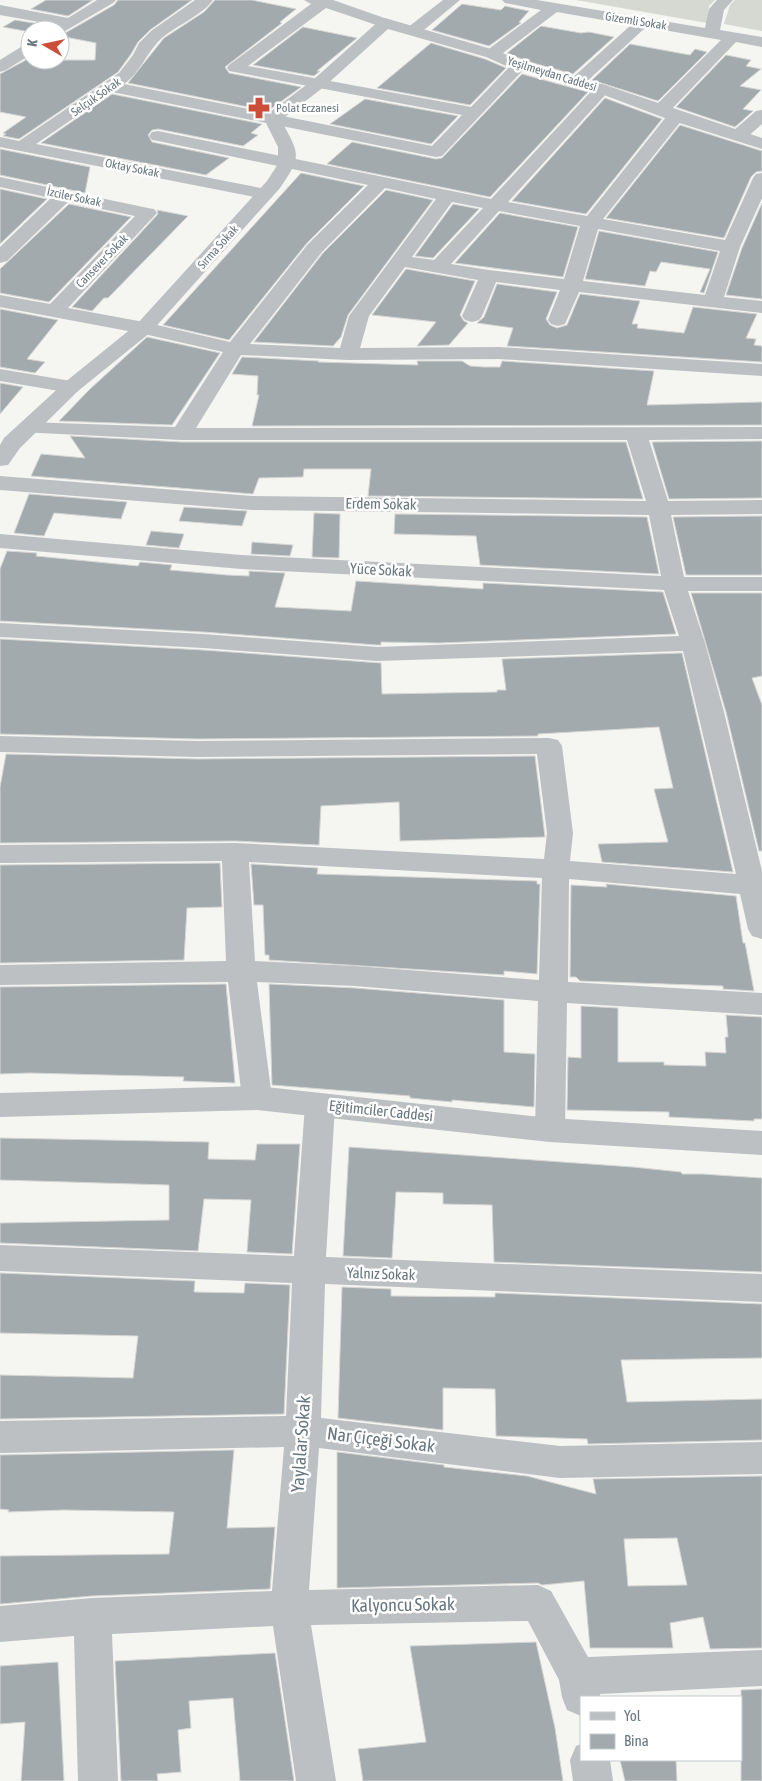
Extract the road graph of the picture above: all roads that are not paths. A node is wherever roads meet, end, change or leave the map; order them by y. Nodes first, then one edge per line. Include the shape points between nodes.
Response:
1 (108, 0) edge
2 (205, 0) edge
3 (452, 0) edge
4 (510, 0) edge
5 (725, 0) edge
6 (318, 1) edge
7 (554, 7) junction
8 (0, 10) edge
9 (38, 20) edge
10 (385, 22) junction
11 (70, 23) edge
12 (642, 23) junction
13 (413, 31) junction
14 (712, 33) junction
15 (734, 36) junction
16 (762, 42) edge
17 (7, 45) dead end
18 (20, 47) edge
19 (20, 54) edge
20 (492, 54) junction
21 (518, 66) junction
22 (0, 67) edge
23 (577, 82) junction
24 (319, 84) junction
25 (112, 87) junction
26 (602, 89) junction
27 (473, 112) junction
28 (668, 113) junction
29 (762, 114) edge
30 (272, 119) junction
31 (739, 135) junction
32 (158, 136) dead end
33 (0, 142) edge
34 (762, 144) edge
35 (22, 146) junction
36 (287, 164) junction
37 (762, 178) edge
38 (0, 182) edge
39 (381, 182) junction
40 (265, 194) junction
41 (65, 195) junction
42 (447, 196) junction
43 (493, 205) junction
44 (148, 213) joint
45 (590, 224) junction
46 (731, 247) junction
47 (0, 257) edge
48 (399, 260) junction
49 (437, 268) junction
50 (489, 276) junction
51 (572, 285) junction
52 (713, 300) junction
53 (0, 301) edge
54 (762, 307) edge
55 (55, 310) junction
56 (472, 316) dead end
57 (558, 320) dead end
58 (144, 328) junction
59 (235, 349) junction
60 (348, 354) junction
61 (762, 370) edge
62 (0, 375) edge
63 (71, 387) junction
64 (27, 428) junction
65 (636, 433) junction
66 (762, 433) edge
67 (181, 434) junction
68 (4, 448) edge
69 (0, 483) edge
70 (762, 507) edge
71 (659, 508) junction
72 (0, 541) edge
73 (674, 584) junction
74 (762, 584) edge
75 (0, 630) edge
76 (693, 643) junction
77 (0, 744) edge
78 (235, 852) junction
79 (0, 854) edge
80 (556, 869) junction
81 (756, 885) edge
82 (762, 928) edge
83 (241, 971) junction
84 (0, 975) edge
85 (555, 992) junction
86 (762, 1004) edge
87 (257, 1098) junction
88 (0, 1105) edge
89 (320, 1105) junction
90 (550, 1130) junction
91 (762, 1143) edge
92 (0, 1258) edge
93 (309, 1271) junction
94 (762, 1288) edge
95 (303, 1431) junction
96 (0, 1437) edge
97 (762, 1458) edge
98 (289, 1608) junction
99 (92, 1616) junction
100 (0, 1624) edge
101 (762, 1668) edge
102 (579, 1687) edge
103 (590, 1761) edge
104 (98, 1781) edge
105 (316, 1781) edge
106 (593, 1781) edge

1 - 11 street
2 - 25 street, Selçuk Sokak via 151,40 125,76
3 - 13 street
4 - 7 street, Gizemli Sokak
5 - 14 street via 717,9
6 - 10 street, Yeşilmeydan Caddesi
6 - 24 street via 235,68
7 - 12 street, Gizemli Sokak
7 - 20 street
8 - 9 street
10 - 13 street, Yeşilmeydan Caddesi
10 - 24 street
12 - 14 street, Gizemli Sokak
12 - 23 street
13 - 20 street, Yeşilmeydan Caddesi
14 - 15 street, Gizemli Sokak
15 - 16 street, Gizemli Sokak
15 - 28 street
17 - 18 street
19 - 22 street
20 - 21 street, Yeşilmeydan Caddesi
21 - 23 street, Yeşilmeydan Caddesi
21 - 27 street
23 - 26 street, Yeşilmeydan Caddesi
24 - 27 street
24 - 30 street
25 - 30 street
25 - 35 street, Selçuk Sokak
26 - 28 street, Yeşilmeydan Caddesi
26 - 43 street
27 - 30 street via 436,152
28 - 31 street, Yeşilmeydan Caddesi
28 - 45 street
29 - 31 street
30 - 36 street via 287,147
31 - 34 street, Yeşilmeydan Caddesi
32 - 36 street
33 - 35 street, Oktay Sokak
35 - 40 street, Oktay Sokak
36 - 39 street
36 - 40 street, Sırma Sokak
37 - 46 street
38 - 41 street, İzciler Sokak
39 - 42 street
39 - 59 street via 315,248
40 - 58 street, Sırma Sokak
41 - 44 street, İzciler Sokak
41 - 47 street
42 - 43 street
42 - 48 street
43 - 45 street
43 - 49 street
44 - 55 street, Cansever Sokak
45 - 46 street
45 - 51 street
46 - 52 street
48 - 49 street
48 - 60 street via 359,316
49 - 50 street
50 - 51 street
50 - 56 street
51 - 52 street
51 - 57 street
52 - 54 street
53 - 55 street
55 - 58 street
58 - 59 street
58 - 63 street, Sırma Sokak
59 - 60 street
59 - 67 street
60 - 61 street via 499,353
62 - 63 street
63 - 64 street, Sırma Sokak
64 - 67 street
64 - 68 street, Sırma Sokak
65 - 66 street
65 - 67 street
65 - 71 street
69 - 71 street, Erdem Sokak via 252,502
70 - 71 street, Erdem Sokak
71 - 73 street
72 - 73 street, Yüce Sokak via 241,562
73 - 74 street, Yüce Sokak
73 - 76 street
75 - 76 street via 377,654
76 - 81 street
77 - 80 street via 197,749 549,746 560,833
78 - 79 street
78 - 80 street
78 - 83 street
80 - 81 street
80 - 85 street
81 - 82 street
83 - 84 street
83 - 85 street via 355,976
83 - 87 street
85 - 86 street
85 - 90 street
87 - 88 street, Eğitimciler Caddesi
87 - 89 street, Eğitimciler Caddesi
89 - 90 street, Eğitimciler Caddesi
89 - 93 street, Yaylalar Sokak
90 - 91 street, Eğitimciler Caddesi
92 - 93 street, Yalnız Sokak
93 - 94 street, Yalnız Sokak
93 - 95 street, Yaylalar Sokak
95 - 96 street, Nar Çiçeği Sokak
95 - 97 street, Nar Çiçeği Sokak via 560,1462
95 - 98 street, Yaylalar Sokak
98 - 99 street, Kalyoncu Sokak
98 - 102 street, Kalyoncu Sokak via 538,1603
98 - 105 street, Yaylalar Sokak
99 - 100 street, Kalyoncu Sokak
99 - 104 street
101 - 102 street, Kalyoncu Sokak
103 - 106 street

